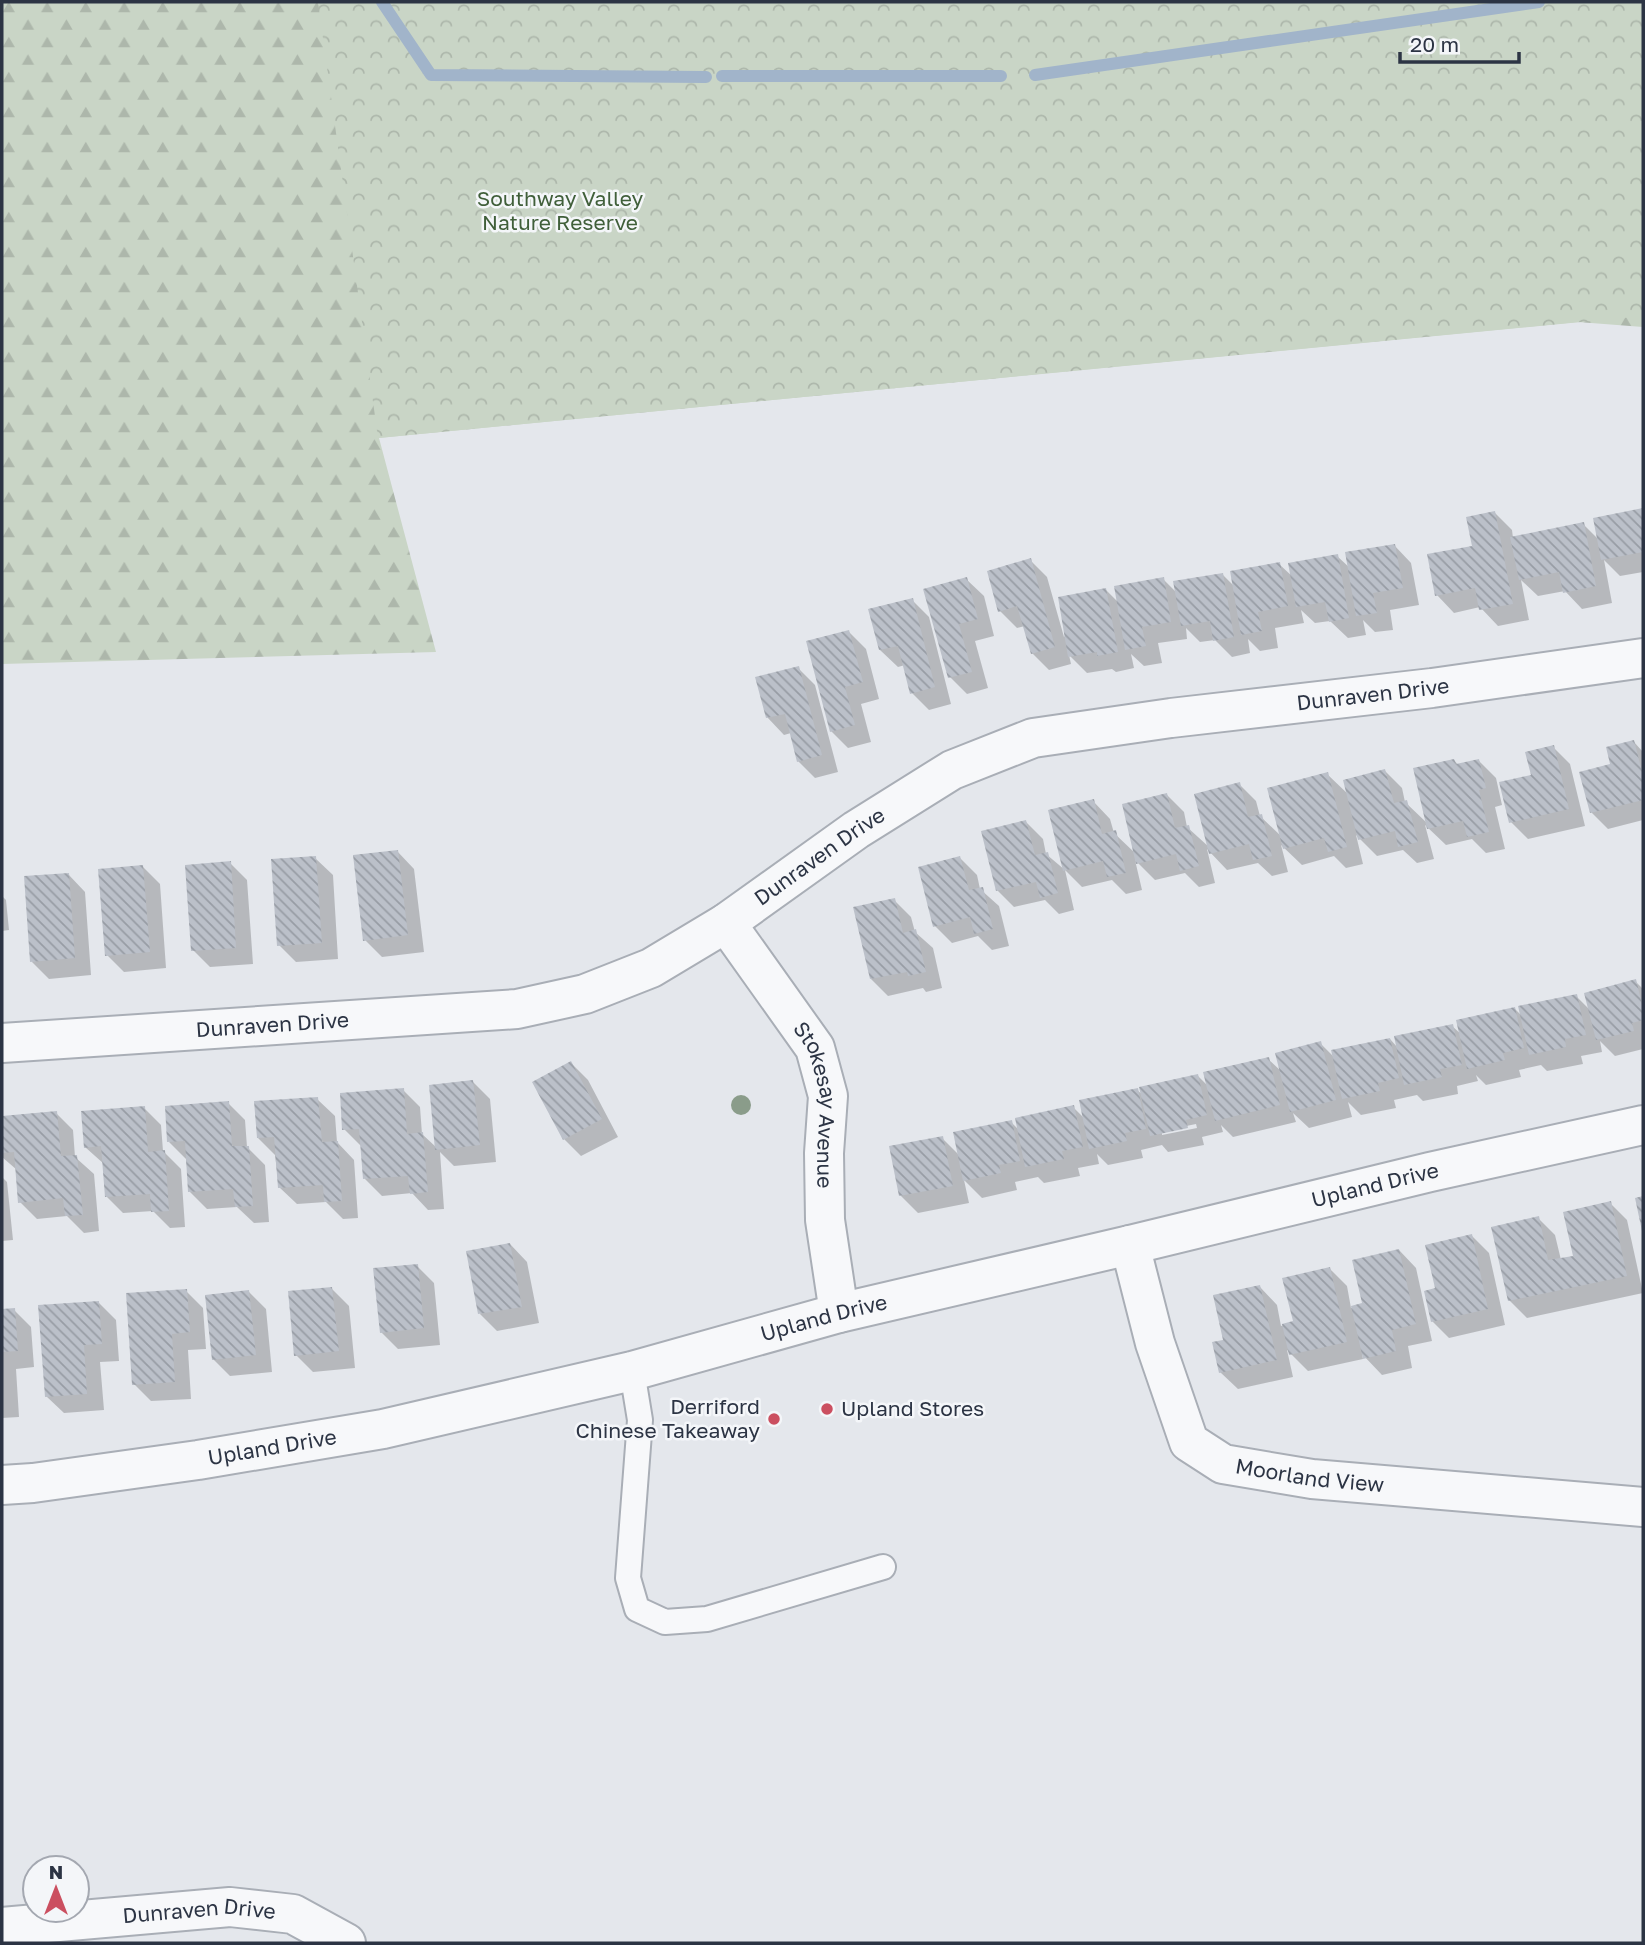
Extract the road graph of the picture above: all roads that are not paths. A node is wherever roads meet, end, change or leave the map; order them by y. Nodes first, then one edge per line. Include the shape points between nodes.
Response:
1 (1643, 658) edge
2 (726, 923) junction
3 (2, 1043) edge
4 (1643, 1125) edge
5 (1130, 1245) junction
6 (839, 1312) junction
7 (632, 1371) junction
8 (2, 1485) edge
9 (1643, 1507) edge
10 (883, 1567) dead end
11 (2, 1927) edge
12 (346, 1943) edge

1 - 2 street, Dunraven Drive via 1034,738 952,770 856,830
2 - 3 street, Dunraven Drive via 651,968 585,994 517,1009
2 - 6 street, Stokesay Avenue via 815,1048 828,1096 825,1220
4 - 5 street, Upland Drive
5 - 6 street, Upland Drive
5 - 9 street, Moorland View via 1155,1343 1189,1442 1223,1464 1312,1479
6 - 7 street, Upland Drive
7 - 8 street, Upland Drive via 383,1429 198,1460
7 - 10 lane via 640,1420 628,1578 638,1609 665,1622 707,1619
11 - 12 street, Dunraven Drive via 230,1907 293,1914

